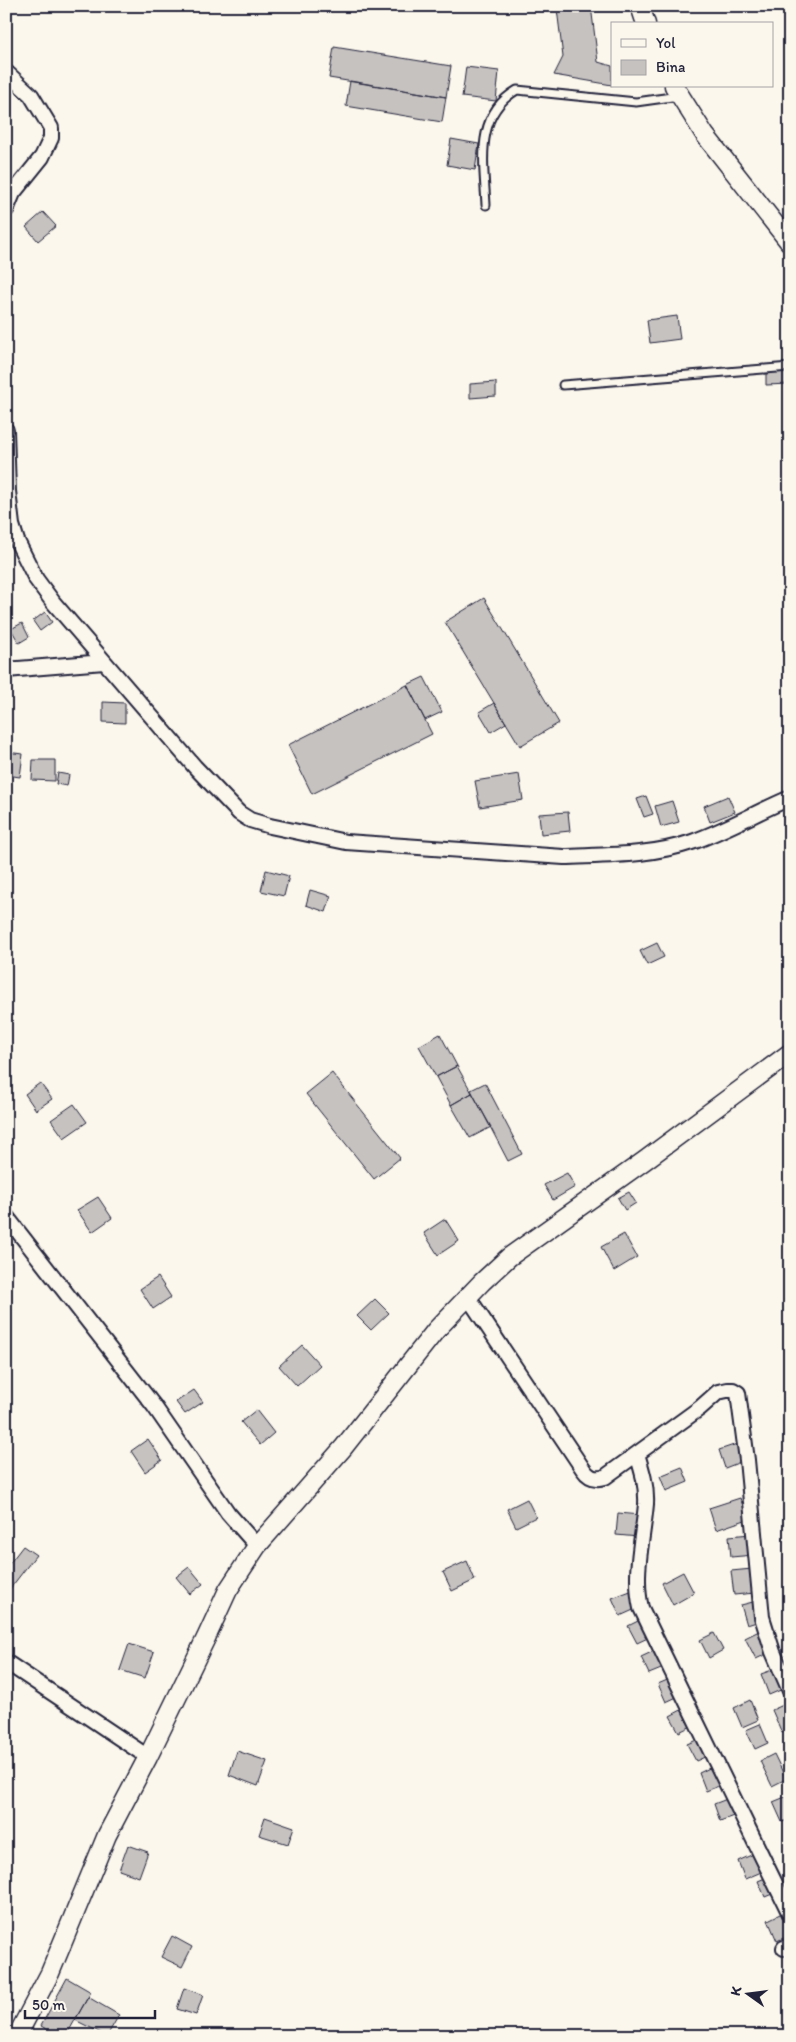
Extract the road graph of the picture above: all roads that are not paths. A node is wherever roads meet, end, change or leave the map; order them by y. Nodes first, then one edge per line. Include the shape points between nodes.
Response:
1 (640, 6) edge
2 (645, 22) edge
3 (6, 72) edge
4 (676, 91) edge
5 (486, 205) dead end
6 (6, 210) edge
7 (790, 243) edge
8 (790, 367) edge
9 (563, 385) dead end
10 (6, 430) edge
11 (104, 662) junction
12 (6, 670) edge
13 (790, 798) edge
14 (790, 1053) edge
15 (6, 1216) edge
16 (468, 1297) junction
17 (637, 1454) junction
18 (257, 1546) junction
19 (6, 1662) edge
20 (790, 1691) edge
21 (148, 1757) junction
22 (790, 1914) edge
23 (17, 2036) edge

1 - 2 street
3 - 6 street via 31,95 51,128 52,138 42,157 13,193
4 - 5 lane via 636,102 518,90 500,104 485,132
4 - 7 street via 705,135
8 - 9 lane
10 - 11 street via 10,509 17,541 36,579
11 - 12 street
11 - 13 street via 239,814 270,826 319,837 390,846 564,857 624,854 690,843
14 - 16 street via 509,1257
15 - 18 street via 154,1406 228,1513
16 - 17 street via 588,1475 598,1479 605,1477
16 - 18 street via 436,1330 343,1448
17 - 20 street via 718,1392 738,1393 748,1460 762,1617
17 - 22 street via 646,1503 637,1579 641,1608
18 - 21 street via 228,1590
19 - 21 street
21 - 23 street via 107,1834 50,1973

